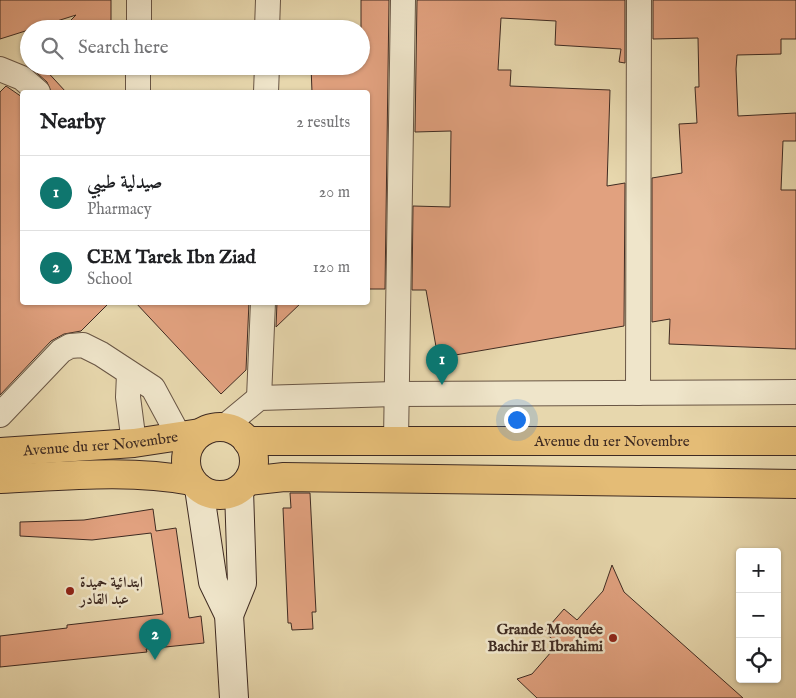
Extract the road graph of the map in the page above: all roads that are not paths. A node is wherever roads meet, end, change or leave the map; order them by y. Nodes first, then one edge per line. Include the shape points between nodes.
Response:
1 (139, 0) edge
2 (268, 0) edge
3 (404, 0) edge
4 (638, 0) edge
5 (139, 20) edge
6 (267, 20) edge
7 (0, 69) edge
8 (138, 75) edge
9 (267, 75) edge
10 (36, 90) edge
11 (138, 90) edge
12 (266, 90) edge
13 (263, 305) edge
14 (129, 374) junction
15 (796, 392) edge
16 (638, 393) junction
17 (395, 394) junction
18 (260, 398) junction
19 (0, 415) edge
20 (213, 435) junction
21 (396, 440) junction
22 (796, 441) edge
23 (134, 443) junction
24 (0, 452) edge
25 (0, 479) edge
26 (796, 484) edge
27 (196, 485) junction
28 (244, 485) junction
29 (228, 615) junction
30 (234, 698) edge

1 - 5 street
2 - 6 street
3 - 17 street
4 - 16 street
7 - 10 street via 22,78
8 - 11 street
9 - 12 street
13 - 18 street
14 - 19 street via 83,345 70,346
14 - 20 street via 153,388
14 - 23 street via 128,397
15 - 16 street
16 - 17 street
17 - 18 street
17 - 21 street
18 - 20 street
20 - 21 main road, Avenue du 1er Novembre
20 - 23 main road, Avenue du 1er Novembre
20 - 27 main road via 192,441 187,451 186,461
20 - 28 main road via 252,450 253,471
21 - 22 main road, Avenue du 1er Novembre
23 - 24 main road, Avenue du 1er Novembre
25 - 27 main road, Avenue du 1er Novembre via 161,475
26 - 28 main road via 284,477
27 - 28 main road via 208,494 219,495
27 - 29 street via 213,582
28 - 29 street via 242,583
29 - 30 street

